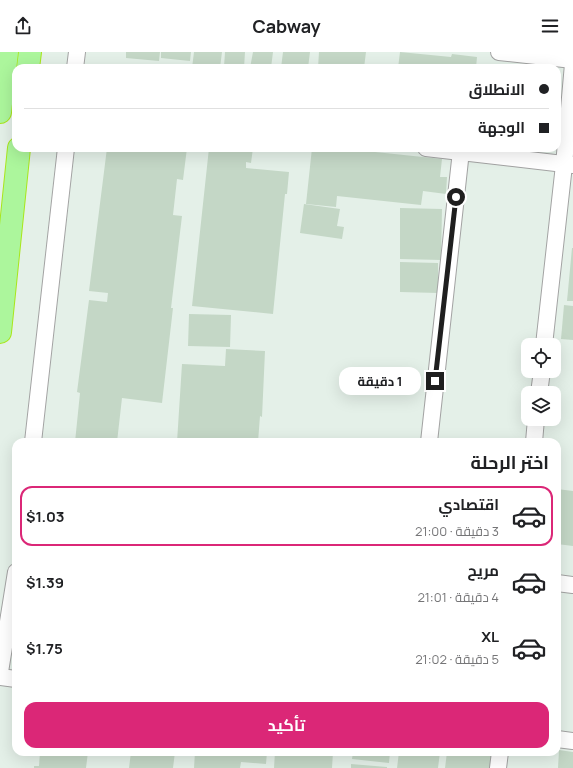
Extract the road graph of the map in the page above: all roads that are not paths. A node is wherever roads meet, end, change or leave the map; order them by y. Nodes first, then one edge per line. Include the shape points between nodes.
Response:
1 (7, 52) edge
2 (30, 52) edge
3 (77, 52) edge
4 (499, 52) edge
5 (573, 60) edge
6 (28, 64) edge
7 (76, 64) edge
8 (573, 64) edge
9 (0, 112) edge
10 (19, 152) edge
11 (66, 152) edge
12 (461, 152) edge
13 (469, 152) edge
14 (568, 165) edge
15 (3, 283) edge
16 (0, 332) edge
17 (545, 338) edge
18 (535, 426) edge
19 (33, 438) edge
20 (429, 438) edge
21 (534, 438) edge
22 (561, 584) edge
23 (573, 585) edge
24 (12, 597) edge
25 (0, 672) edge
26 (0, 677) edge
27 (12, 678) edge
28 (561, 740) edge
29 (573, 741) edge
30 (500, 756) edge
31 (498, 768) edge

1 - 9 highway
2 - 6 highway
3 - 7 street
4 - 5 street
8 - 14 street
10 - 15 highway
11 - 19 street
12 - 20 street
13 - 14 street
14 - 17 street
15 - 16 highway
18 - 21 street
22 - 23 street
24 - 25 street
26 - 27 street
28 - 29 street
30 - 31 street

